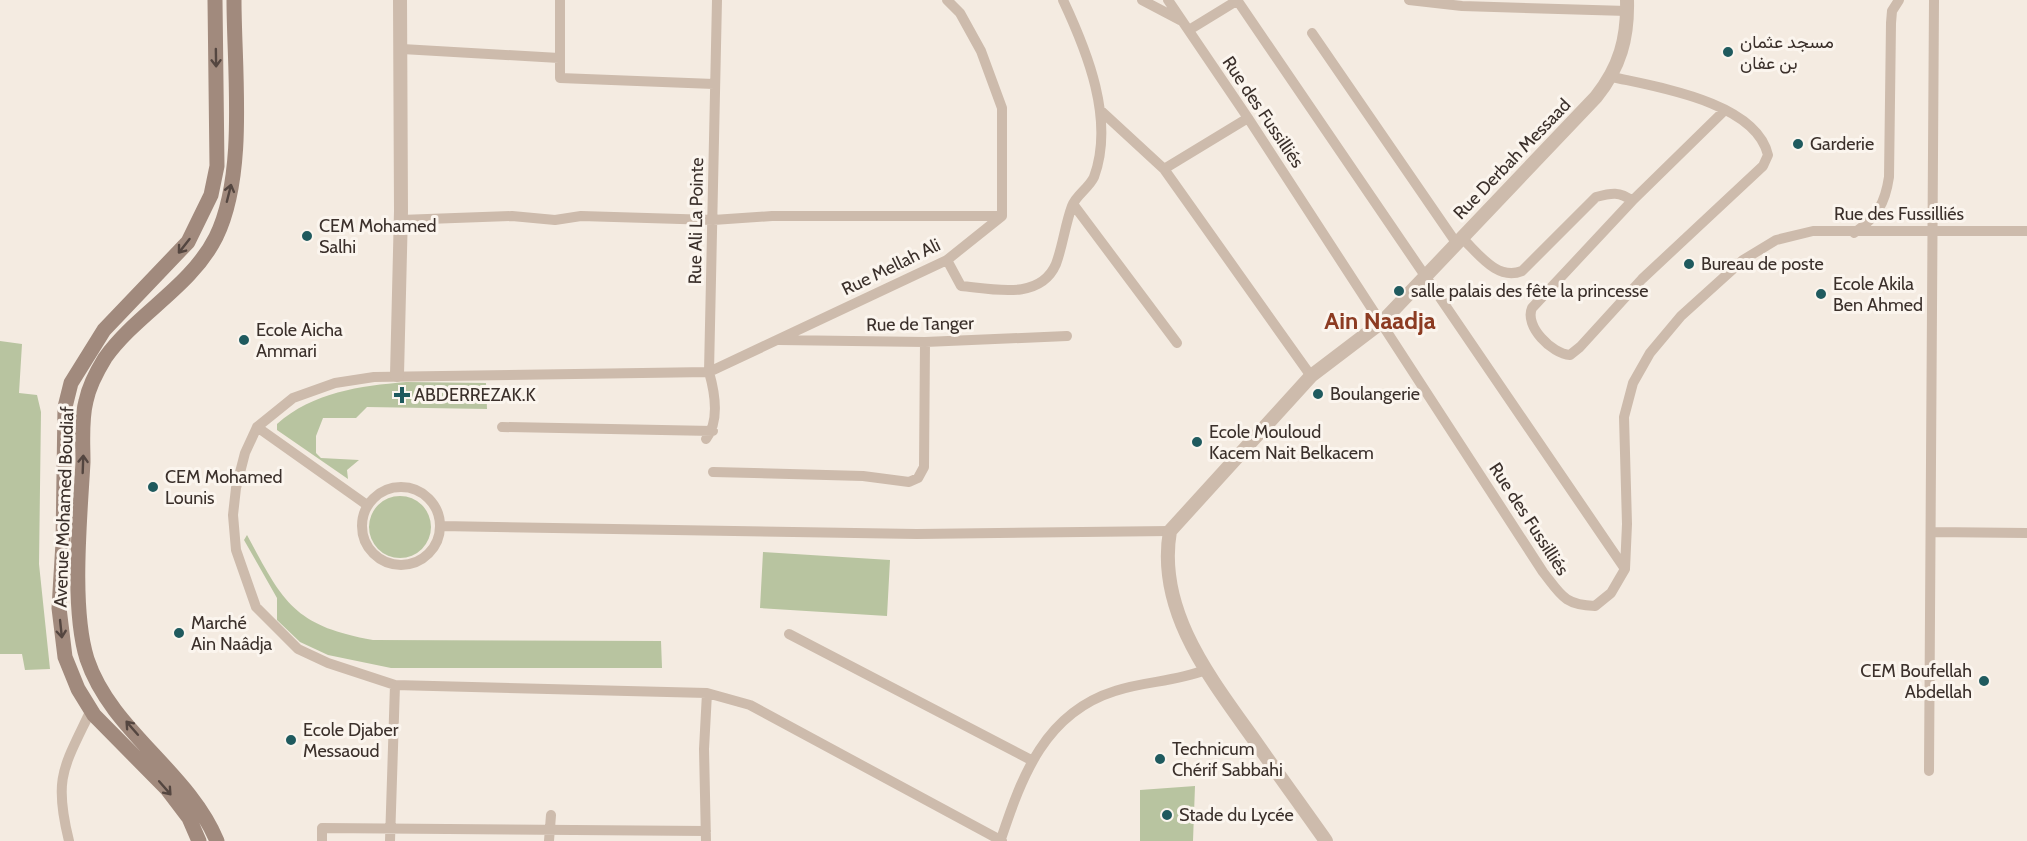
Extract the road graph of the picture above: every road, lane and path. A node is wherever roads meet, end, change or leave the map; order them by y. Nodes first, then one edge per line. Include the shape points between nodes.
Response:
1 (215, 0) edge
2 (234, 0) edge
3 (400, 0) edge
4 (560, 0) edge
5 (717, 0) edge
6 (947, 0) edge
7 (1063, 0) edge
8 (1143, 0) edge
9 (1168, 0) edge
10 (1237, 0) edge
11 (1409, 0) edge
12 (1899, 0) edge
13 (1934, 0) edge
14 (1627, 6) edge
15 (1180, 20) junction
16 (1189, 30) junction
17 (1312, 33) dead end
18 (402, 49) junction
19 (559, 58) junction
20 (1612, 77) junction
21 (714, 84) junction
22 (1100, 110) junction
23 (1725, 110) junction
24 (1248, 118) junction
25 (1164, 169) junction
26 (1632, 201) junction
27 (1073, 204) junction
28 (1002, 216) junction
29 (400, 220) junction
30 (713, 220) junction
31 (1933, 230) junction
32 (2027, 231) edge
33 (1854, 233) junction
34 (1460, 241) junction
35 (947, 260) junction
36 (1424, 278) junction
37 (1382, 321) junction
38 (1067, 336) dead end
39 (774, 340) junction
40 (925, 342) junction
41 (1177, 343) dead end
42 (709, 372) junction
43 (397, 375) junction
44 (1311, 376) junction
45 (257, 427) junction
46 (502, 427) dead end
47 (713, 472) dead end
48 (367, 505) junction
49 (441, 526) junction
50 (1170, 531) junction
51 (1932, 532) junction
52 (2027, 533) edge
53 (1625, 569) junction
54 (789, 634) dead end
55 (1205, 670) junction
56 (395, 685) junction
57 (707, 693) junction
58 (91, 710) junction
59 (1031, 760) junction
60 (1929, 771) dead end
61 (551, 815) dead end
62 (390, 835) edge
63 (549, 836) edge
64 (706, 836) edge
65 (1002, 840) edge
66 (69, 841) edge
67 (199, 841) edge
68 (217, 841) edge
69 (322, 841) edge
70 (1326, 841) edge

1 -> 58 main road, Avenue Mohamed Boudiaf via 217,166 211,195 188,242 98,338 71,383 65,407 61,636 65,657
68 -> 2 main road, Avenue Mohamed Boudiaf via 196,801 113,706 88,660 80,631 80,540 85,403 94,378 123,337 197,266 216,237 224,212 235,156
3 - 18 street
4 - 19 street
5 - 21 street, Rue Ali La Pointe
6 - 28 street via 960,13 981,51 1002,108
7 - 22 street via 1082,39
8 - 15 street
9 - 15 street, Rue des Fussilliés
10 - 16 street
10 - 36 street
11 - 14 street via 1462,6
12 - 33 street via 1891,23 1886,199 1871,221
13 - 31 street
14 - 20 street, Rue Derbah Messaad via 1626,36
15 - 16 street, Rue des Fussilliés
16 - 24 street, Rue des Fussilliés
17 - 34 street
18 - 19 street
18 - 29 street
19 - 21 street via 560,78
20 - 23 street via 1680,93
20 - 34 street, Rue Derbah Messaad
21 - 30 street, Rue Ali La Pointe
22 - 25 street
22 - 27 street via 1101,146 1093,178
23 - 26 street
23 - 26 street via 1758,133 1768,155 1763,166 1642,279 1575,352 1564,355 1540,335 1529,315 1541,297
24 - 25 street
24 - 37 street, Rue des Fussilliés
25 - 44 street
26 - 34 street via 1611,192 1596,197 1522,271 1512,275 1502,273
27 - 35 street via 1055,266 1039,283 1023,291 961,286
27 - 41 street
28 - 30 street via 772,216
28 - 35 street, Rue Mellah Ali
29 - 30 street via 512,216 555,220 581,216
29 - 43 street
30 - 42 street, Rue Ali La Pointe
31 - 32 street, Rue des Fussilliés
31 - 33 street, Rue des Fussilliés
31 - 51 street
33 - 53 street, Rue des Fussilliés via 1813,231 1776,240 1743,260 1681,316 1650,353 1633,382 1624,417
34 - 36 street, Rue Derbah Messaad
35 - 39 street, Rue Mellah Ali
36 - 37 street, Rue Derbah Messaad
36 - 53 street
37 - 44 street, Rue Derbah Messaad
37 - 53 street, Rue des Fussilliés via 1559,594 1575,606 1595,606 1611,593
38 - 40 street, Rue de Tanger
39 - 40 street, Rue de Tanger
39 - 42 street, Rue Mellah Ali
40 - 47 street via 924,467 918,478 909,482 863,476
42 - 43 street
42 - 46 street, Rue Ali La Pointe via 715,396 709,435
43 - 45 street via 335,383 293,398
44 - 50 street, Rue Derbah Messaad
45 - 48 street
45 - 56 street via 245,453 233,515 237,550 256,607 298,649
48 - 49 street via 386,489 414,489 435,506
48 - 49 street via 361,521 365,544 374,555 397,566 408,566 425,558 436,546
49 - 50 street via 917,534
50 - 55 street via 1167,560 1174,602
51 - 52 street
51 - 60 street
54 - 59 street
55 - 59 street via 1181,680 1114,691 1087,704 1047,738
55 - 70 street
56 - 57 street
56 - 62 street
57 - 64 street
57 - 65 street via 750,705
58 - 66 street via 62,771 61,798
58 -> 67 main road, Avenue Mohamed Boudiaf via 168,789 189,818
59 - 65 street via 1017,787
61 - 63 street
62 - 63 street
62 - 69 street via 322,828
63 - 64 street

